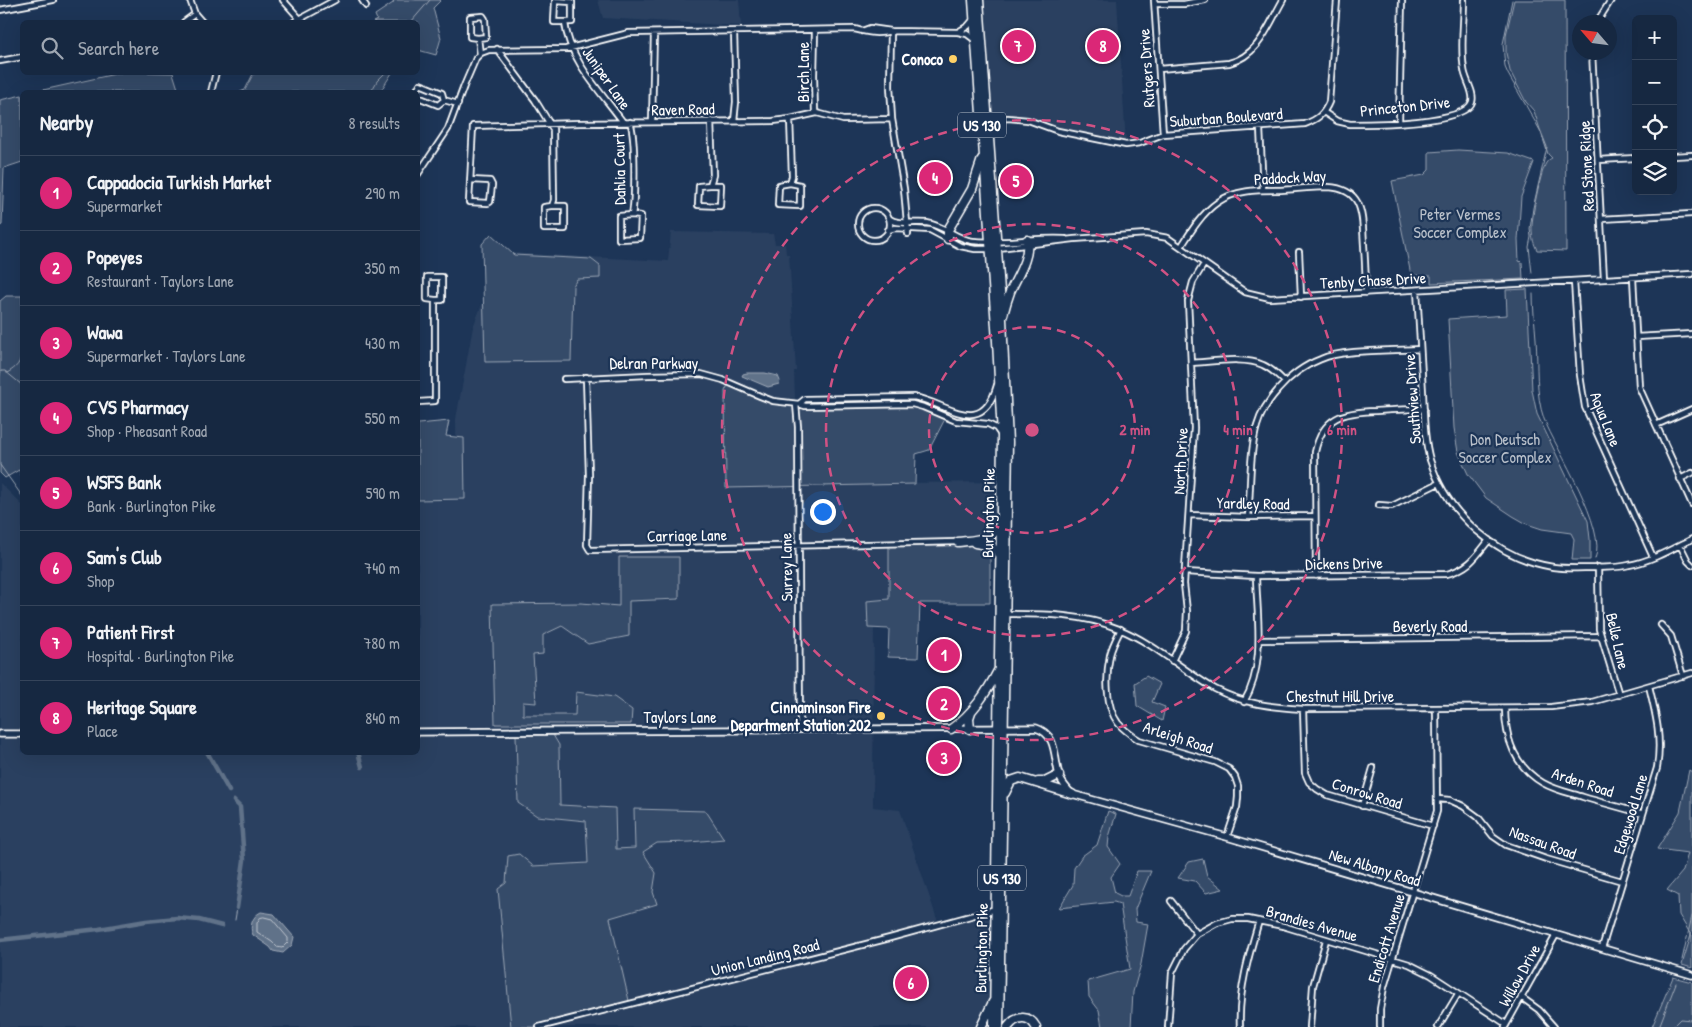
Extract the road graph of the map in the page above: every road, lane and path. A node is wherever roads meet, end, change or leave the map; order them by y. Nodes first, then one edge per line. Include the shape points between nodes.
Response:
1 (53, 0) edge
2 (190, 0) edge
3 (283, 0) edge
4 (335, 0) edge
5 (362, 0) edge
6 (973, 0) edge
7 (979, 0) edge
8 (1205, 0) edge
9 (1283, 0) edge
10 (1338, 0) edge
11 (1402, 0) edge
12 (1464, 0) edge
13 (1610, 0) edge
14 (1154, 2) edge
15 (366, 6) dead end
16 (0, 10) edge
17 (195, 14) junction
18 (1601, 15) edge
19 (974, 18) junction
20 (300, 19) joint
21 (187, 20) edge
22 (200, 20) edge
23 (565, 23) junction
24 (815, 31) junction
25 (891, 31) junction
26 (734, 32) junction
27 (958, 32) junction
28 (654, 33) junction
29 (478, 38) junction
30 (976, 41) junction
31 (570, 48) junction
32 (497, 49) junction
33 (480, 54) junction
34 (20, 56) edge
35 (1592, 60) edge
36 (0, 61) edge
37 (1159, 68) junction
38 (215, 75) edge
39 (211, 90) edge
40 (417, 90) edge
41 (420, 98) edge
42 (444, 100) junction
43 (458, 104) junction
44 (815, 113) junction
45 (1325, 113) junction
46 (892, 119) junction
47 (988, 119) junction
48 (790, 120) junction
49 (711, 121) junction
50 (734, 121) junction
51 (623, 122) junction
52 (630, 122) junction
53 (652, 122) junction
54 (1399, 122) junction
55 (550, 124) junction
56 (1260, 128) junction
57 (1163, 134) junction
58 (984, 152) junction
59 (1692, 155) edge
60 (1677, 156) edge
61 (1632, 158) edge
62 (1598, 160) junction
63 (420, 171) edge
64 (471, 180) junction
65 (790, 183) junction
66 (710, 185) junction
67 (1263, 190) junction
68 (552, 206) junction
69 (1692, 214) edge
70 (632, 215) junction
71 (890, 219) junction
72 (1602, 219) junction
73 (907, 222) junction
74 (908, 228) junction
75 (888, 230) junction
76 (948, 230) junction
77 (908, 234) dead end
78 (948, 239) junction
79 (1028, 242) junction
80 (993, 245) junction
81 (1181, 246) junction
82 (1299, 252) dead end
83 (1204, 264) junction
84 (1692, 274) edge
85 (1633, 278) junction
86 (1604, 279) junction
87 (1574, 281) junction
88 (1417, 290) junction
89 (1366, 292) junction
90 (1300, 296) junction
91 (435, 300) junction
92 (1002, 319) junction
93 (1692, 334) edge
94 (1636, 337) junction
95 (1420, 349) junction
96 (1192, 363) junction
97 (999, 376) junction
98 (586, 377) junction
99 (564, 379) dead end
100 (1285, 382) junction
101 (420, 402) edge
102 (798, 404) junction
103 (1424, 408) junction
104 (1692, 409) edge
105 (1656, 425) junction
106 (1002, 436) junction
107 (1692, 473) edge
108 (1680, 478) junction
109 (1439, 483) junction
110 (1692, 504) edge
111 (1379, 505) dead end
112 (1189, 515) junction
113 (1316, 516) junction
114 (1248, 517) junction
115 (1002, 518) junction
116 (1692, 539) edge
117 (1488, 540) junction
118 (958, 542) junction
119 (1680, 545) junction
120 (798, 546) junction
121 (1001, 556) junction
122 (1653, 557) junction
123 (1692, 565) edge
124 (1598, 568) junction
125 (1185, 572) junction
126 (1256, 576) junction
127 (1316, 576) junction
128 (1006, 614) junction
129 (1661, 625) dead end
130 (1121, 629) junction
131 (1601, 636) junction
132 (1259, 640) junction
133 (1172, 660) junction
134 (1000, 667) junction
135 (1692, 673) edge
136 (1683, 676) junction
137 (1649, 686) junction
138 (1619, 695) junction
139 (1244, 702) junction
140 (1436, 708) junction
141 (1505, 708) junction
142 (1303, 709) junction
143 (972, 710) junction
144 (951, 729) junction
145 (970, 729) junction
146 (1002, 729) junction
147 (800, 730) junction
148 (420, 732) edge
149 (0, 734) edge
150 (20, 734) edge
151 (1373, 768) dead end
152 (1059, 775) junction
153 (1036, 782) junction
154 (1072, 794) junction
155 (1004, 795) junction
156 (1438, 800) junction
157 (1362, 806) junction
158 (1643, 814) junction
159 (1433, 826) junction
160 (1227, 837) junction
161 (1622, 881) junction
162 (1413, 892) junction
163 (1171, 901) dead end
164 (996, 909) junction
165 (1259, 921) junction
166 (1197, 934) junction
167 (1556, 934) junction
168 (1326, 940) junction
169 (1602, 948) junction
170 (1393, 959) junction
171 (1692, 975) edge
172 (1458, 994) junction
173 (994, 997) junction
174 (1521, 998) junction
175 (1506, 1025) edge
176 (539, 1027) edge
177 (981, 1027) edge
178 (994, 1027) edge
179 (999, 1027) edge
180 (1008, 1027) edge
181 (1036, 1027) edge
182 (1168, 1027) edge
183 (1240, 1027) edge
184 (1310, 1027) edge
185 (1380, 1027) edge
186 (1438, 1027) edge
187 (1554, 1027) edge

1 - 16 street
2 - 17 street
3 - 20 street
4 - 20 street
5 - 15 street
6 - 19 highway, Burlington Pike / US 130
7 - 47 highway, Burlington Pike / US 130
8 - 14 street via 1184,4
9 - 37 street via 1258,45 1240,59 1229,63
10 - 45 street via 1331,94
11 - 54 street
12 - 54 street, Princeton Drive via 1463,62 1473,98 1470,106 1454,115
13 - 18 street
14 - 37 street, Rutgers Drive
17 - 21 street
17 - 22 street
19 - 27 street
19 - 30 highway, Burlington Pike / US 130
23 - 23 street via 554,22 555,1 572,2 572,22
23 - 31 street
24 - 25 street via 862,31 870,28
24 - 26 street
24 - 44 street, Birch Lane
25 - 27 street
25 - 46 street
26 - 28 street
26 - 50 street
27 - 30 street
28 - 31 street via 624,34
28 - 53 street
29 - 29 street via 470,37 470,17 483,16 486,19 486,37
29 - 33 street
30 - 58 highway, Burlington Pike / US 130
31 - 32 street
31 - 51 street, Juniper Lane
32 - 33 street
32 - 55 street
33 - 43 street
34 - 36 street
35 - 62 street, Red Stone Ridge
37 - 57 street, Rutgers Drive
38 - 39 street
40 - 42 street via 420,84 442,92
41 - 42 street via 438,105
42 - 43 street
43 - 63 street via 446,133
44 - 46 street via 843,120
44 - 48 street, Raven Road
45 - 54 street, Princeton Drive via 1350,124
45 - 56 street, Suburban Boulevard via 1305,124
46 - 73 street
47 - 57 street, Suburban Boulevard via 1028,120 1058,131 1126,145
47 - 80 highway, Burlington Pike / US 130
48 - 50 street, Raven Road
48 - 65 street
49 - 50 street, Raven Road
49 - 53 street, Raven Road
49 - 66 street via 713,175
51 - 52 street, Raven Road
51 - 55 street, Raven Road
52 - 53 street, Raven Road
52 - 70 street, Dahlia Court via 633,134
55 - 64 street, Raven Road via 473,126
55 - 68 street via 553,132
56 - 57 street, Suburban Boulevard
56 - 67 street
58 - 76 highway via 972,189
58 - 80 highway, Burlington Pike / US 130
59 - 60 street
61 - 62 street
62 - 72 street, Red Stone Ridge
64 - 64 street via 469,202 488,204 492,197 490,181
65 - 65 street via 779,184 778,205 800,206 800,185
66 - 66 street via 699,186 698,205 720,206 721,185
67 - 81 street, Paddock Way via 1234,194 1217,202
67 - 89 street, Paddock Way via 1328,187 1339,188 1352,195 1362,210
68 - 68 street via 544,207 544,229 564,229 565,206
69 - 72 street
70 - 70 street, Dahlia Court via 619,216 619,238 640,238 641,216
71 - 73 street
71 - 75 street
71 - 75 street via 882,211 872,209 865,211 857,224 860,234 871,240 879,239
72 - 86 street, Red Stone Ridge
73 - 74 street
73 - 76 street
74 - 75 street
74 - 77 street
74 - 78 street via 933,231
76 - 78 highway
76 - 80 street via 967,240
78 - 80 street via 966,248
79 - 80 street, Tenby Chase Drive
79 - 81 street, Tenby Chase Drive via 1146,234 1168,238
79 - 92 highway via 1025,259
80 - 92 highway, Burlington Pike / US 130
80 - 97 highway, Burlington Pike / US 130
81 - 83 street, Tenby Chase Drive
82 - 90 street
83 - 90 street, Tenby Chase Drive via 1253,295 1270,298
83 - 96 street, North Drive via 1193,282 1188,302
84 - 85 street, Tenby Chase Drive
85 - 86 street, Tenby Chase Drive
85 - 94 street
86 - 87 street, Tenby Chase Drive
87 - 88 street, Tenby Chase Drive
87 - 122 street, Aqua Lane via 1585,407
88 - 89 street, Tenby Chase Drive
88 - 95 street, Southview Drive
89 - 90 street, Tenby Chase Drive
91 - 91 street via 426,299 427,277 442,277 442,300
91 - 101 street via 435,401
92 - 128 highway, Burlington Pike / US 130 via 1008,442
93 - 94 street
94 - 105 street via 1639,387
95 - 100 street via 1347,353 1323,358
95 - 103 street, Southview Drive
96 - 100 street via 1242,360 1261,363
96 - 112 street, North Drive via 1194,444
97 - 102 street, Delran Parkway via 991,401 984,410 974,414 955,412 914,398 805,399
97 - 106 highway, Burlington Pike / US 130
98 - 99 street, Delran Parkway
98 - 102 street, Delran Parkway via 702,374 767,398
98 - 120 street, Carriage Lane via 588,549
100 - 114 street via 1270,400 1257,425
102 - 106 street, Delran Parkway via 912,404 956,421 988,424
102 - 120 street, Surrey Lane
103 - 109 street, Southview Drive via 1427,448
103 - 113 street via 1353,412 1328,425 1315,452
104 - 105 street
105 - 108 street
106 - 115 highway, Burlington Pike / US 130
107 - 108 street
108 - 110 street
109 - 111 street via 1392,506
109 - 117 street, Southview Drive via 1464,519
112 - 114 street, Yardley Road
112 - 125 street, North Drive
113 - 114 street, Yardley Road
113 - 127 street
115 - 118 highway via 991,536
115 - 121 highway, Burlington Pike / US 130
116 - 119 street, Southview Drive
117 - 124 street, Southview Drive via 1520,557 1549,566
117 - 127 street, Dickens Drive via 1468,566 1447,574
118 - 120 street, Carriage Lane
118 - 121 highway via 985,544
119 - 122 street, Southview Drive
119 - 123 street
120 - 147 street, Surrey Lane
121 - 134 highway, Burlington Pike / US 130
122 - 124 street, Southview Drive via 1630,565
124 - 131 street, Belle Lane
125 - 126 street, Dickens Drive
125 - 133 street, North Drive via 1186,631
126 - 127 street, Dickens Drive
126 - 132 street
128 - 130 street, Chestnut Hill Drive via 1056,614 1089,619
128 - 146 highway, Burlington Pike / US 130
129 - 136 street via 1670,636
130 - 133 street, Chestnut Hill Drive
130 - 160 street, Arleigh Road via 1110,654 1108,672 1109,701 1115,718 1139,740 1229,769 1238,786 1238,797
131 - 132 street, Beverly Road
131 - 138 street, Belle Lane
132 - 139 street via 1255,674
133 - 139 street, Chestnut Hill Drive via 1216,689
134 - 143 highway
134 - 146 highway, Burlington Pike / US 130
135 - 136 street, Chestnut Hill Drive
136 - 137 street, Chestnut Hill Drive
137 - 138 street, Chestnut Hill Drive
137 - 158 street, Edgewood Lane via 1659,727 1660,752
138 - 141 street, Chestnut Hill Drive via 1551,708
139 - 142 street, Chestnut Hill Drive via 1263,707
140 - 141 street, Chestnut Hill Drive
140 - 142 street, Chestnut Hill Drive
140 - 156 street, Endicott Avenue
141 - 158 street, Arden Road via 1512,750 1534,778 1554,788
142 - 157 street, Conrow Road via 1304,768 1309,782 1326,795
143 - 144 highway
143 - 145 highway
144 - 145 street, Taylors Lane
144 - 147 street, Taylors Lane
145 - 146 street, Taylors Lane
146 - 152 street, Taylors Lane via 1043,730 1053,743
146 - 155 highway, Burlington Pike / US 130
146 - 164 highway, Burlington Pike / US 130
147 - 148 street, Taylors Lane
149 - 150 street
151 - 157 street
152 - 153 highway via 1045,782
152 - 154 street
153 - 154 highway
153 - 155 highway via 1020,778 1011,781
154 - 160 street, New Albany Road
155 - 179 highway, Burlington Pike / US 130
156 - 159 street, Endicott Avenue
156 - 161 street, Nassau Road via 1450,800 1463,806 1506,845
157 - 159 street, Conrow Road
158 - 161 street, Edgewood Lane
159 - 162 street, Endicott Avenue
160 - 162 street, New Albany Road
161 - 169 street, Edgewood Lane
162 - 167 street, New Albany Road
162 - 170 street, Endicott Avenue
163 - 166 street
164 - 173 highway, Burlington Pike / US 130
164 - 176 street, Union Landing Road
165 - 166 street, Brandies Avenue via 1232,919
165 - 168 street, Brandies Avenue
165 - 183 street via 1243,989
166 - 182 street, Brandies Avenue via 1184,949 1172,973
167 - 169 street, New Albany Road
167 - 174 street, Willow Drive
168 - 170 street, Brandies Avenue
168 - 184 street via 1313,986
169 - 171 street, New Albany Road
170 - 172 street, Brandies Avenue via 1422,970
170 - 185 street, Endicott Avenue via 1381,1001
172 - 175 street, Brandies Avenue
172 - 186 street
173 - 177 highway
173 - 178 highway, Burlington Pike / US 130
174 - 175 street, Willow Drive
174 - 187 street via 1539,1010
180 - 181 highway via 1021,1018 1034,1022

